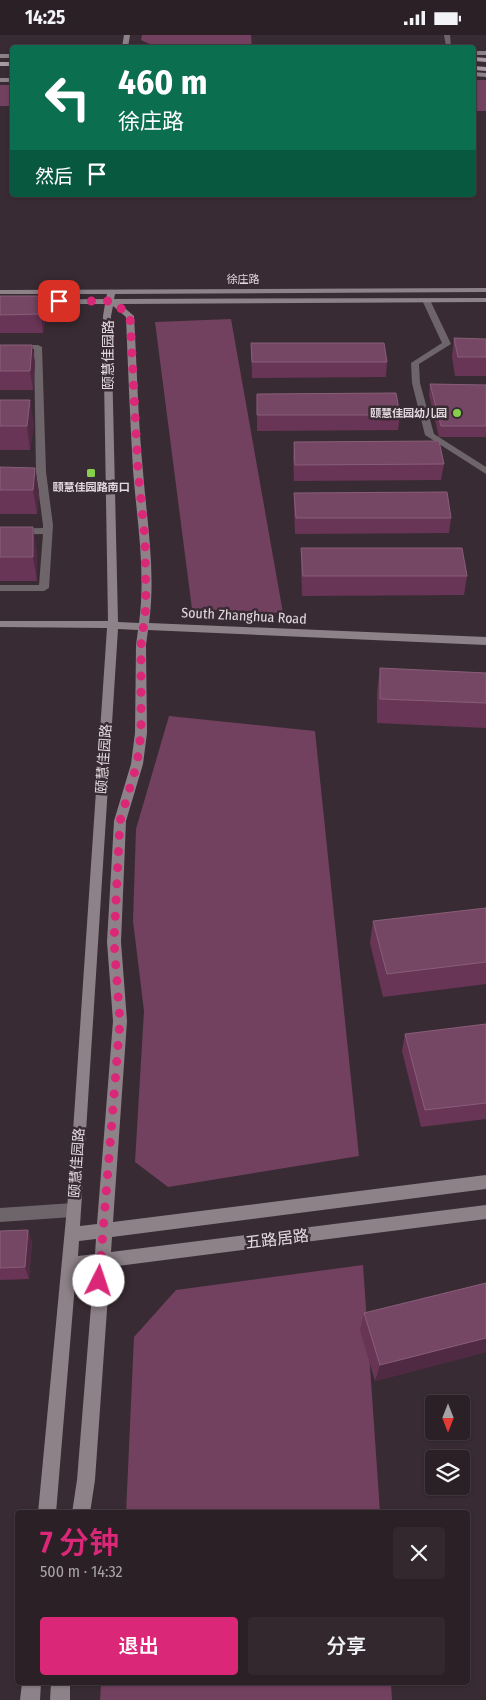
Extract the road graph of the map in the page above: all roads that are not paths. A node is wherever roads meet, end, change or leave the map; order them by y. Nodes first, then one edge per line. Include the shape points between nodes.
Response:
1 (486, 290) edge
2 (0, 293) edge
3 (112, 296) junction
4 (486, 300) edge
5 (0, 301) edge
6 (426, 301) junction
7 (0, 347) edge
8 (486, 471) edge
9 (48, 531) junction
10 (0, 532) edge
11 (0, 588) edge
12 (0, 624) edge
13 (113, 625) junction
14 (486, 641) edge
15 (486, 1182) edge
16 (74, 1210) junction
17 (486, 1212) edge
18 (0, 1215) edge
19 (103, 1231) junction
20 (71, 1235) junction
21 (100, 1261) junction
22 (68, 1265) junction
23 (46, 1510) edge
24 (81, 1510) edge
25 (32, 1685) edge
26 (61, 1685) edge
27 (30, 1700) edge
28 (60, 1700) edge

1 - 3 street, 徐庄路
2 - 3 street, 徐庄路
3 - 5 street, 徐庄路
3 - 6 street, 徐庄路
3 - 13 street, 颐慧佳园路 via 107,316
3 - 19 street, 颐慧佳园路 via 130,316 145,539 146,607 141,645 141,733 137,764 120,821 114,941 120,1021
4 - 6 street, 徐庄路
6 - 8 street via 446,344 415,363 416,383 430,435
7 - 9 street via 38,347 36,468
9 - 10 street
9 - 11 street via 44,588
12 - 13 street, South Zhanghua Road
13 - 14 street, South Zhanghua Road
13 - 16 street, 颐慧佳园路
15 - 19 street, 五路居路
16 - 18 street
16 - 20 street, 颐慧佳园路
17 - 21 street, 五路居路
19 - 20 street, 五路居路
19 - 21 street, 颐慧佳园路
20 - 22 street, 颐慧佳园路
21 - 22 street, 五路居路
21 - 24 street, 颐慧佳园路
22 - 23 street, 颐慧佳园路
25 - 27 street
26 - 28 street

